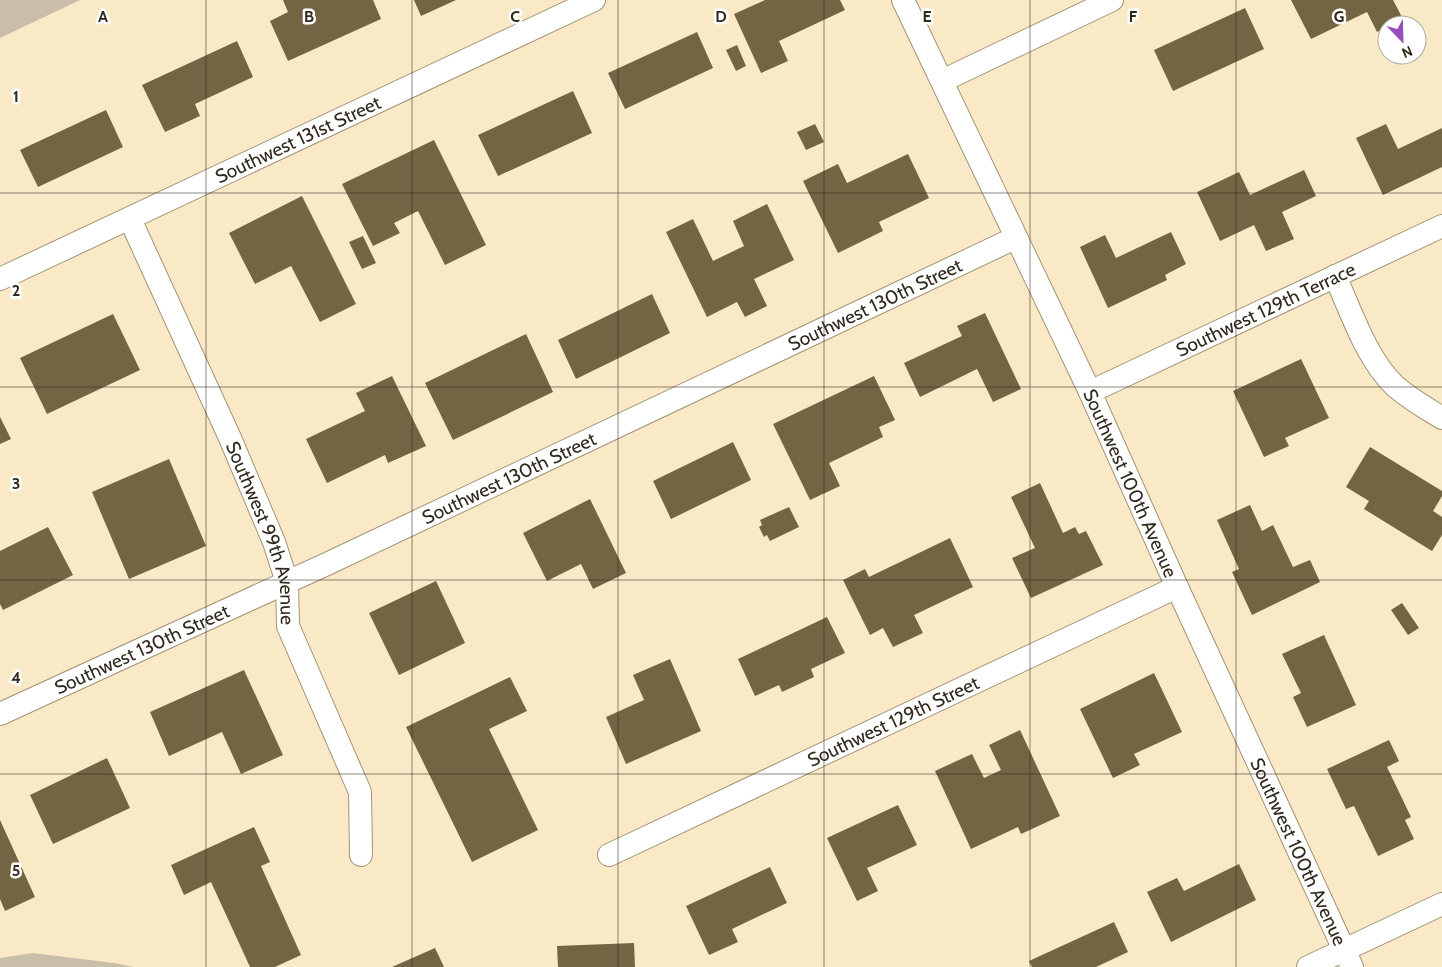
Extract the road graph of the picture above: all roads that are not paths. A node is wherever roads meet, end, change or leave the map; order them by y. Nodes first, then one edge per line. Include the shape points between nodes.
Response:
1 (594, 0) edge
2 (903, 0) edge
3 (1112, 0) edge
4 (942, 81) junction
5 (130, 219) junction
6 (1442, 226) edge
7 (1016, 238) junction
8 (1335, 276) junction
9 (0, 279) edge
10 (1090, 392) junction
11 (1442, 418) edge
12 (287, 582) junction
13 (1177, 587) junction
14 (0, 714) edge
15 (361, 855) dead end
16 (609, 855) dead end
17 (1442, 904) edge
18 (1348, 958) edge
19 (1308, 967) edge

1 - 5 street, Southwest 131st Street
2 - 4 street, Southwest 100th Avenue
3 - 4 street
4 - 7 street, Southwest 100th Avenue
5 - 9 street, Southwest 131st Street
5 - 12 street, Southwest 99th Avenue via 252,490
6 - 8 street, Southwest 129th Terrace
7 - 10 street, Southwest 100th Avenue
7 - 12 street, Southwest 130th Street
8 - 10 street, Southwest 129th Terrace
8 - 11 street via 1379,368 1400,390
10 - 13 street, Southwest 100th Avenue
12 - 14 street, Southwest 130th Street
12 - 15 street, Southwest 99th Avenue via 288,626 360,792
13 - 16 street, Southwest 129th Street
13 - 18 street, Southwest 100th Avenue
17 - 18 street
18 - 19 street

